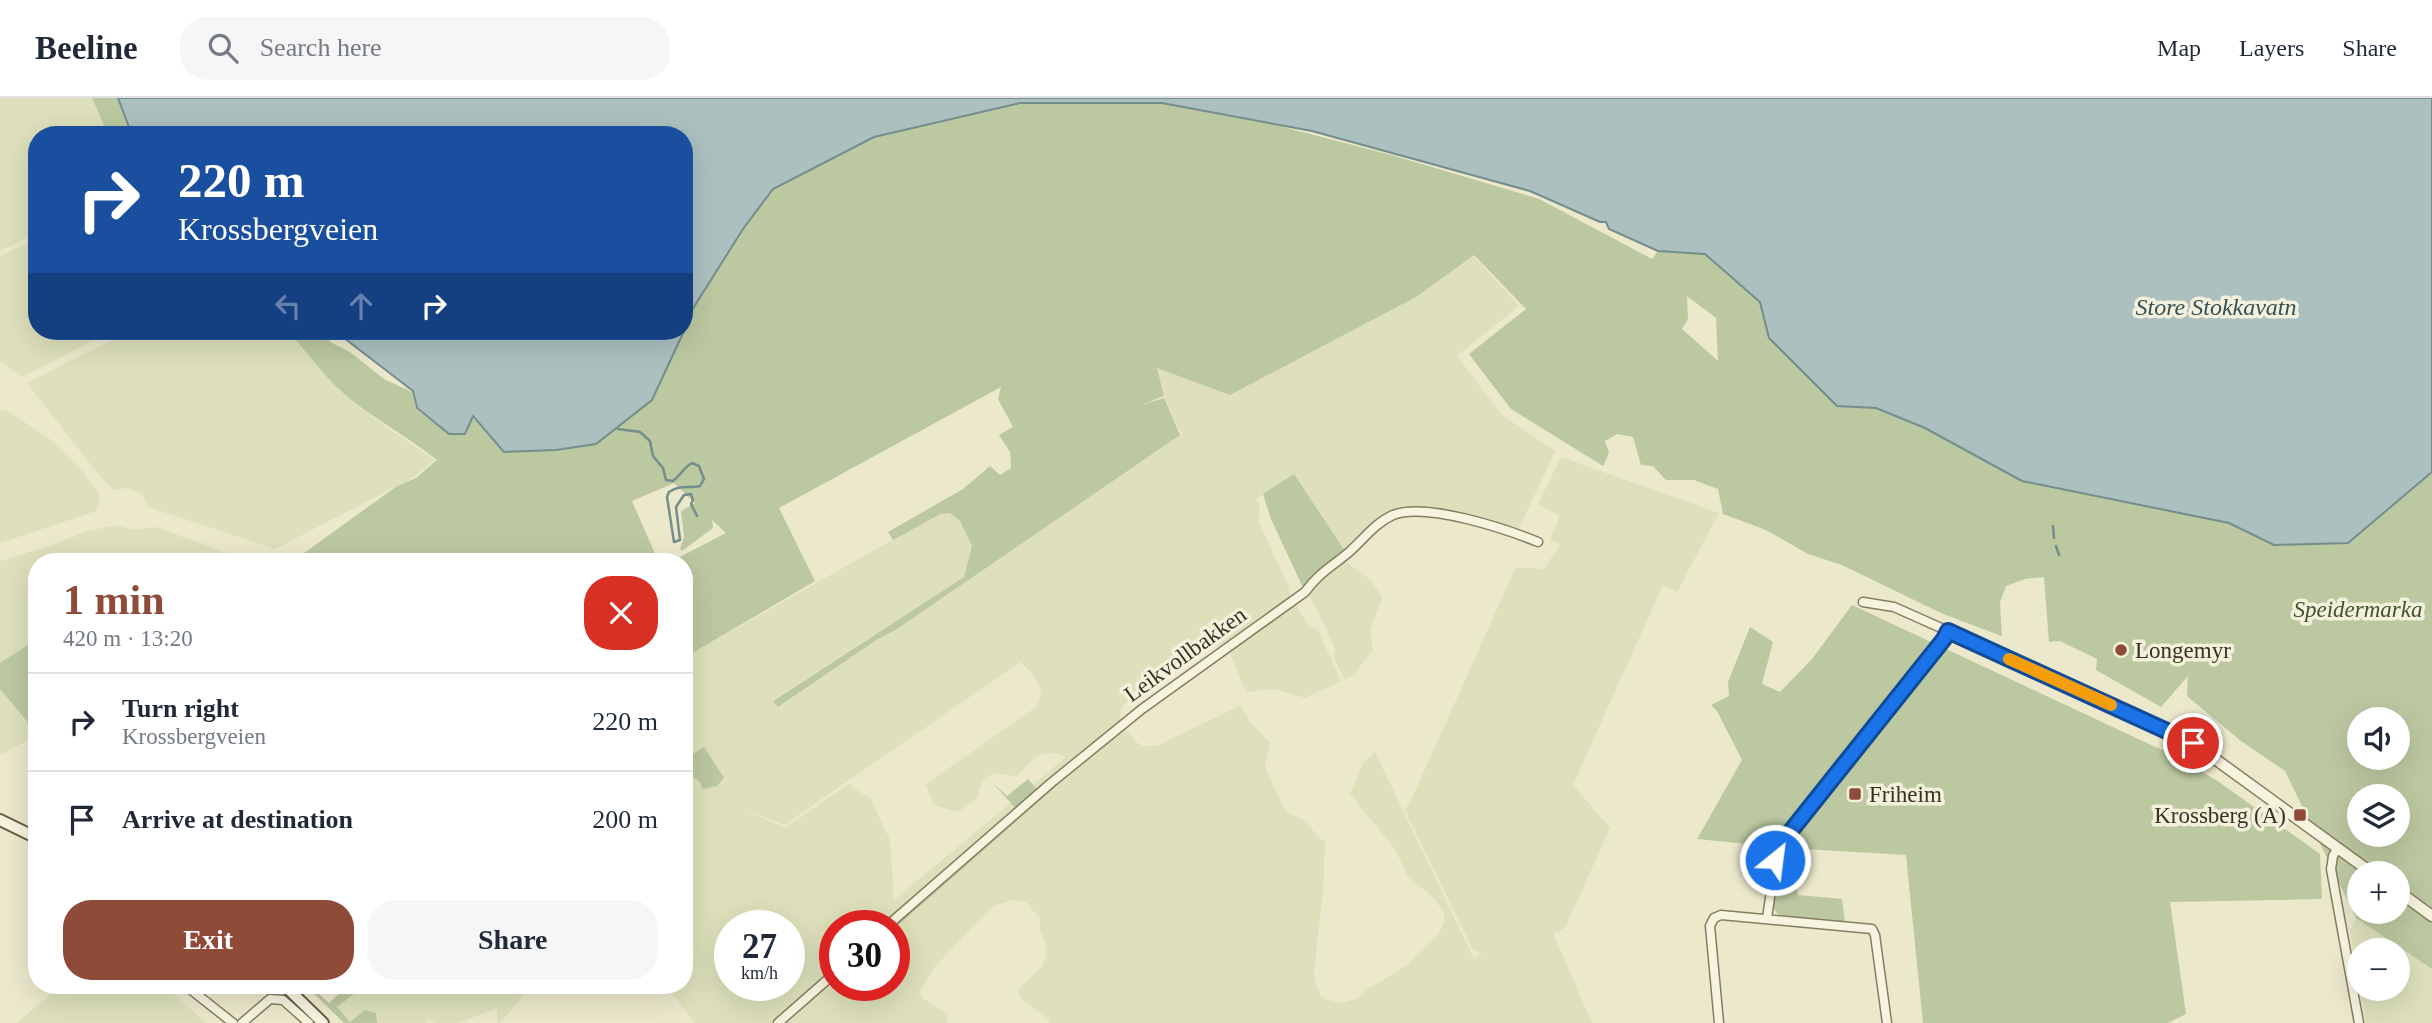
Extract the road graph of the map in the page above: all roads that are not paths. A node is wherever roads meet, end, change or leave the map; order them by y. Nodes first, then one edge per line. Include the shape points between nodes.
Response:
1 (1538, 542) dead end
2 (1863, 602) dead end
3 (1948, 631) junction
4 (1824, 790) joint
5 (0, 820) edge
6 (28, 834) edge
7 (2337, 849) junction
8 (2354, 861) edge
9 (2410, 900) edge
10 (905, 910) edge
11 (2432, 916) edge
12 (1768, 918) junction
13 (819, 986) edge
14 (196, 994) edge
15 (293, 994) edge
16 (233, 1023) edge
17 (242, 1023) edge
18 (309, 1023) edge
19 (323, 1023) edge
20 (778, 1023) edge
21 (1719, 1023) edge
22 (1887, 1023) edge
23 (2358, 1023) edge

1 - 10 street, Leikvollbakken via 1452,515 1412,512 1380,522 1319,574 1305,592 1142,709
2 - 3 street via 1894,607
3 - 4 street
3 - 7 street via 2193,743
4 - 12 street via 1777,850
5 - 6 main road
7 - 8 street
7 - 23 street via 2331,869
9 - 11 street
12 - 21 street via 1721,915 1710,926
12 - 22 street via 1872,929
13 - 20 street
14 - 16 street
15 - 19 main road
17 - 18 street via 270,999 283,1000

